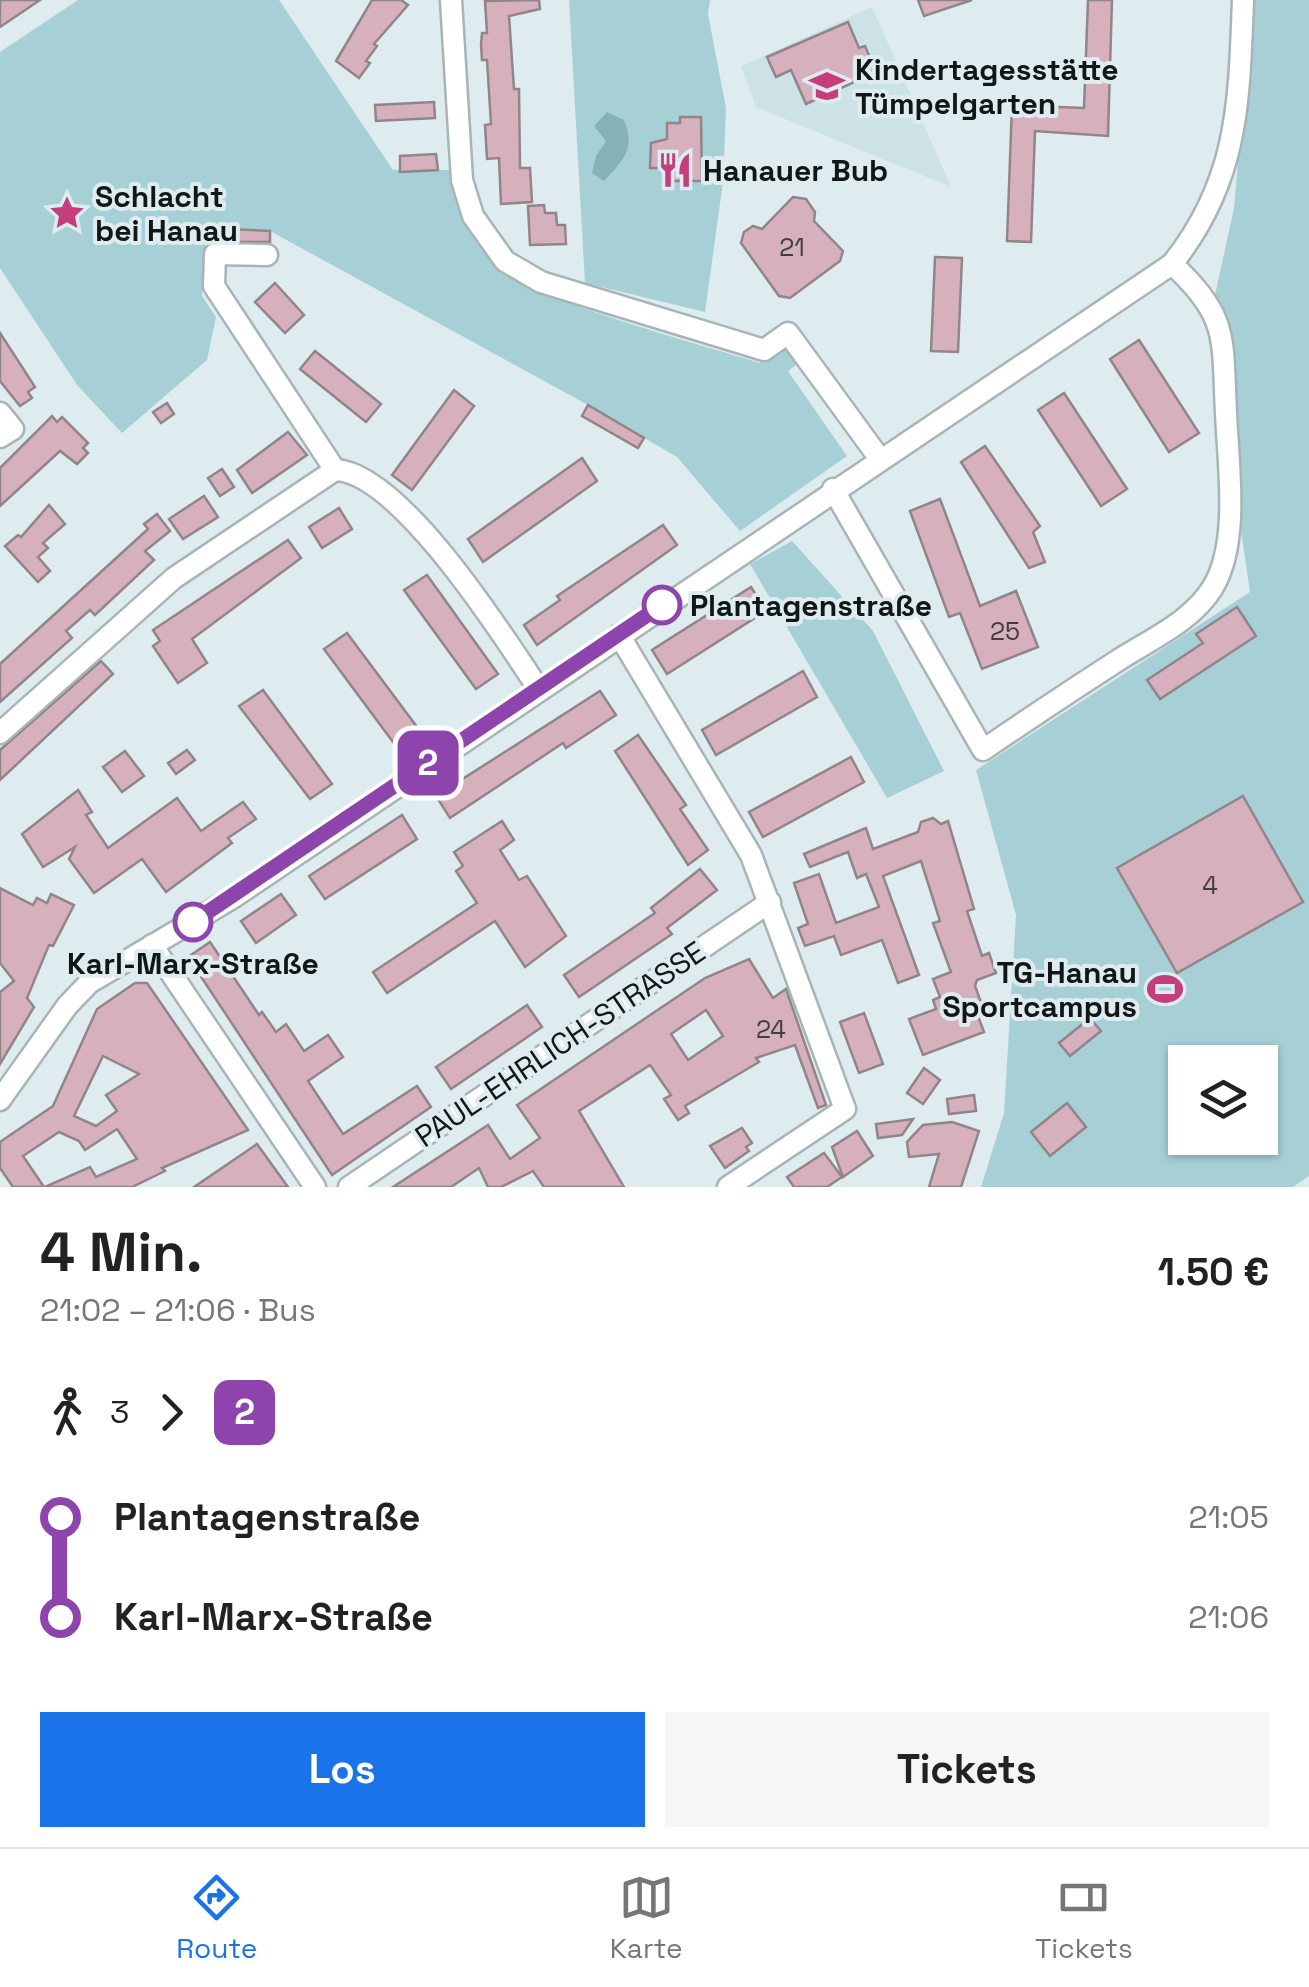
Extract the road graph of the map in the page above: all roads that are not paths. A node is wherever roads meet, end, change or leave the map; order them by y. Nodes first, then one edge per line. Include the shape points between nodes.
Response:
1 (452, 0) edge
2 (1242, 0) edge
3 (266, 255) dead end
4 (1172, 264) junction
5 (0, 413) edge
6 (0, 438) edge
7 (880, 459) junction
8 (336, 470) junction
9 (833, 490) junction
10 (619, 634) junction
11 (538, 688) junction
12 (0, 734) edge
13 (770, 902) junction
14 (152, 945) junction
15 (0, 1100) edge
16 (315, 1187) edge
17 (349, 1187) edge
18 (728, 1187) edge

1 - 7 street via 462,180 473,216 505,261 541,282 764,350 788,333
2 - 4 street via 1233,145 1208,211
3 - 8 street via 215,254 214,286
4 - 7 street
4 - 9 street via 1219,319 1228,528 1214,585 1177,623 982,750
5 - 6 street via 13,429
7 - 9 street
8 - 11 street via 360,479 434,543
8 - 12 street via 174,578
9 - 10 street
10 - 11 street
10 - 13 street via 728,811
11 - 14 street
13 - 17 street, PAUL-EHRLICH-STRASSE
13 - 18 street via 845,1109
14 - 15 street via 78,992
14 - 16 street

